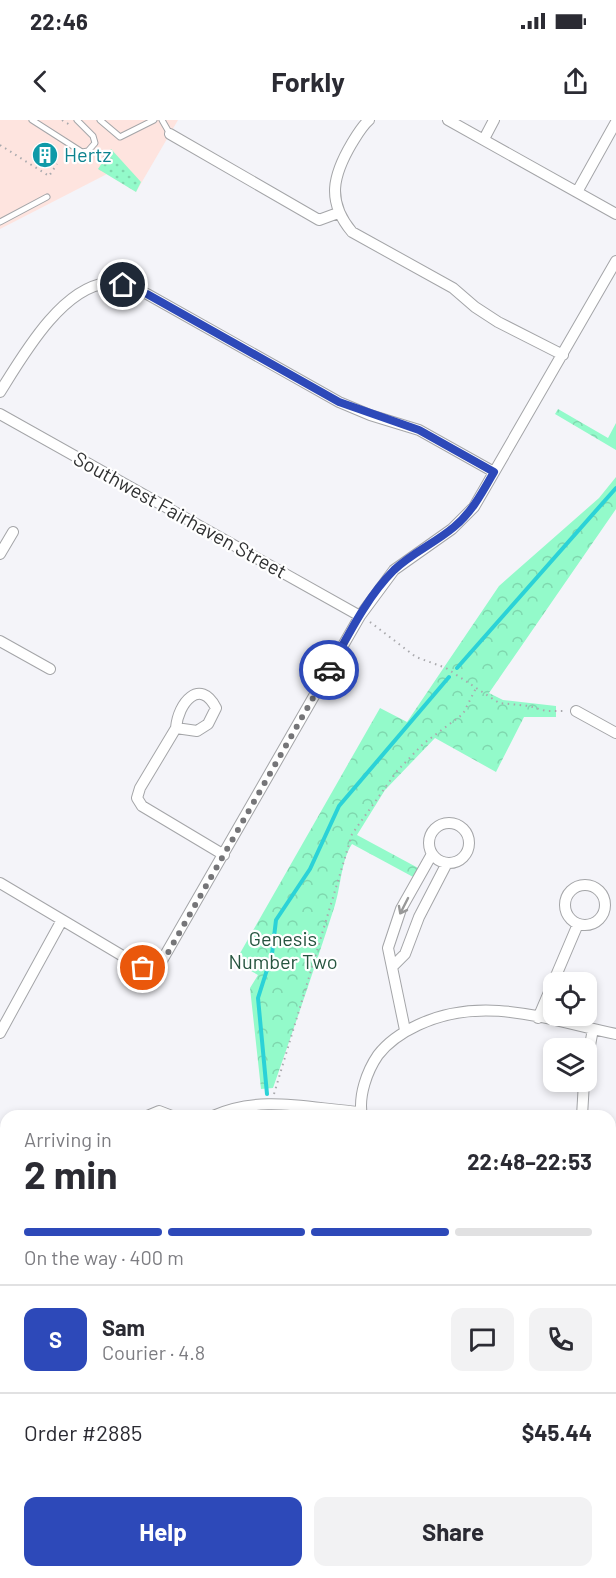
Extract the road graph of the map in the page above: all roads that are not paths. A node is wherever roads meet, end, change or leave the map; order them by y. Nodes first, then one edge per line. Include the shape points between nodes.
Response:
1 (32, 120) edge
2 (77, 120) edge
3 (99, 120) edge
4 (154, 120) edge
5 (162, 120) edge
6 (369, 120) edge
7 (448, 120) edge
8 (494, 120) edge
9 (616, 122) edge
10 (170, 134) joint
11 (484, 139) junction
12 (577, 192) junction
13 (47, 197) dead end
14 (338, 213) junction
15 (616, 214) edge
16 (0, 222) edge
17 (616, 261) edge
18 (563, 355) junction
19 (0, 392) edge
20 (0, 414) edge
21 (494, 472) junction
22 (13, 532) dead end
23 (0, 554) edge
24 (360, 616) junction
25 (0, 641) edge
26 (50, 669) dead end
27 (576, 711) dead end
28 (176, 728) dead end
29 (616, 733) edge
30 (432, 854) junction
31 (224, 855) junction
32 (447, 863) junction
33 (0, 882) edge
34 (62, 920) junction
35 (578, 924) dead end
36 (394, 965) junction
37 (538, 1018) junction
38 (593, 1029) junction
39 (405, 1030) junction
40 (0, 1033) edge
41 (616, 1034) edge
42 (591, 1038) edge
43 (583, 1092) edge
44 (230, 1110) edge
45 (329, 1110) edge
46 (362, 1110) edge
47 (582, 1110) edge

1 - 2 lane via 88,152 95,143 93,136
3 - 4 lane via 120,137
5 - 10 lane
6 - 14 street via 340,167 334,191
7 - 11 street
8 - 11 street
9 - 12 street
10 - 14 street via 319,220
11 - 12 street
12 - 15 street
13 - 16 lane
14 - 18 street via 352,232 453,288 498,322
17 - 18 street
18 - 21 street
19 - 21 street via 41,329 62,308 86,291 107,283 123,285 147,294 339,402 419,430
20 - 24 street, Southwest Fairhaven Street
21 - 24 street via 474,507 394,570
22 - 23 street
24 - 31 street
25 - 26 street
27 - 29 street
28 - 31 street via 137,798 142,806
30 - 32 street
30 - 32 street via 428,841 434,829 445,823 459,825 468,835 468,849 460,860
30 -> 36 street via 394,929 388,948
31 - 34 street via 165,958 155,967 143,968
32 - 36 street via 405,954
33 - 34 street
34 - 40 street
35 - 37 street
36 - 39 street
37 - 38 street
37 - 39 street via 473,1009 439,1015
38 - 41 street
38 - 42 street
39 - 46 street via 383,1048 367,1071
43 - 47 street
44 - 45 street via 247,1104 273,1103

